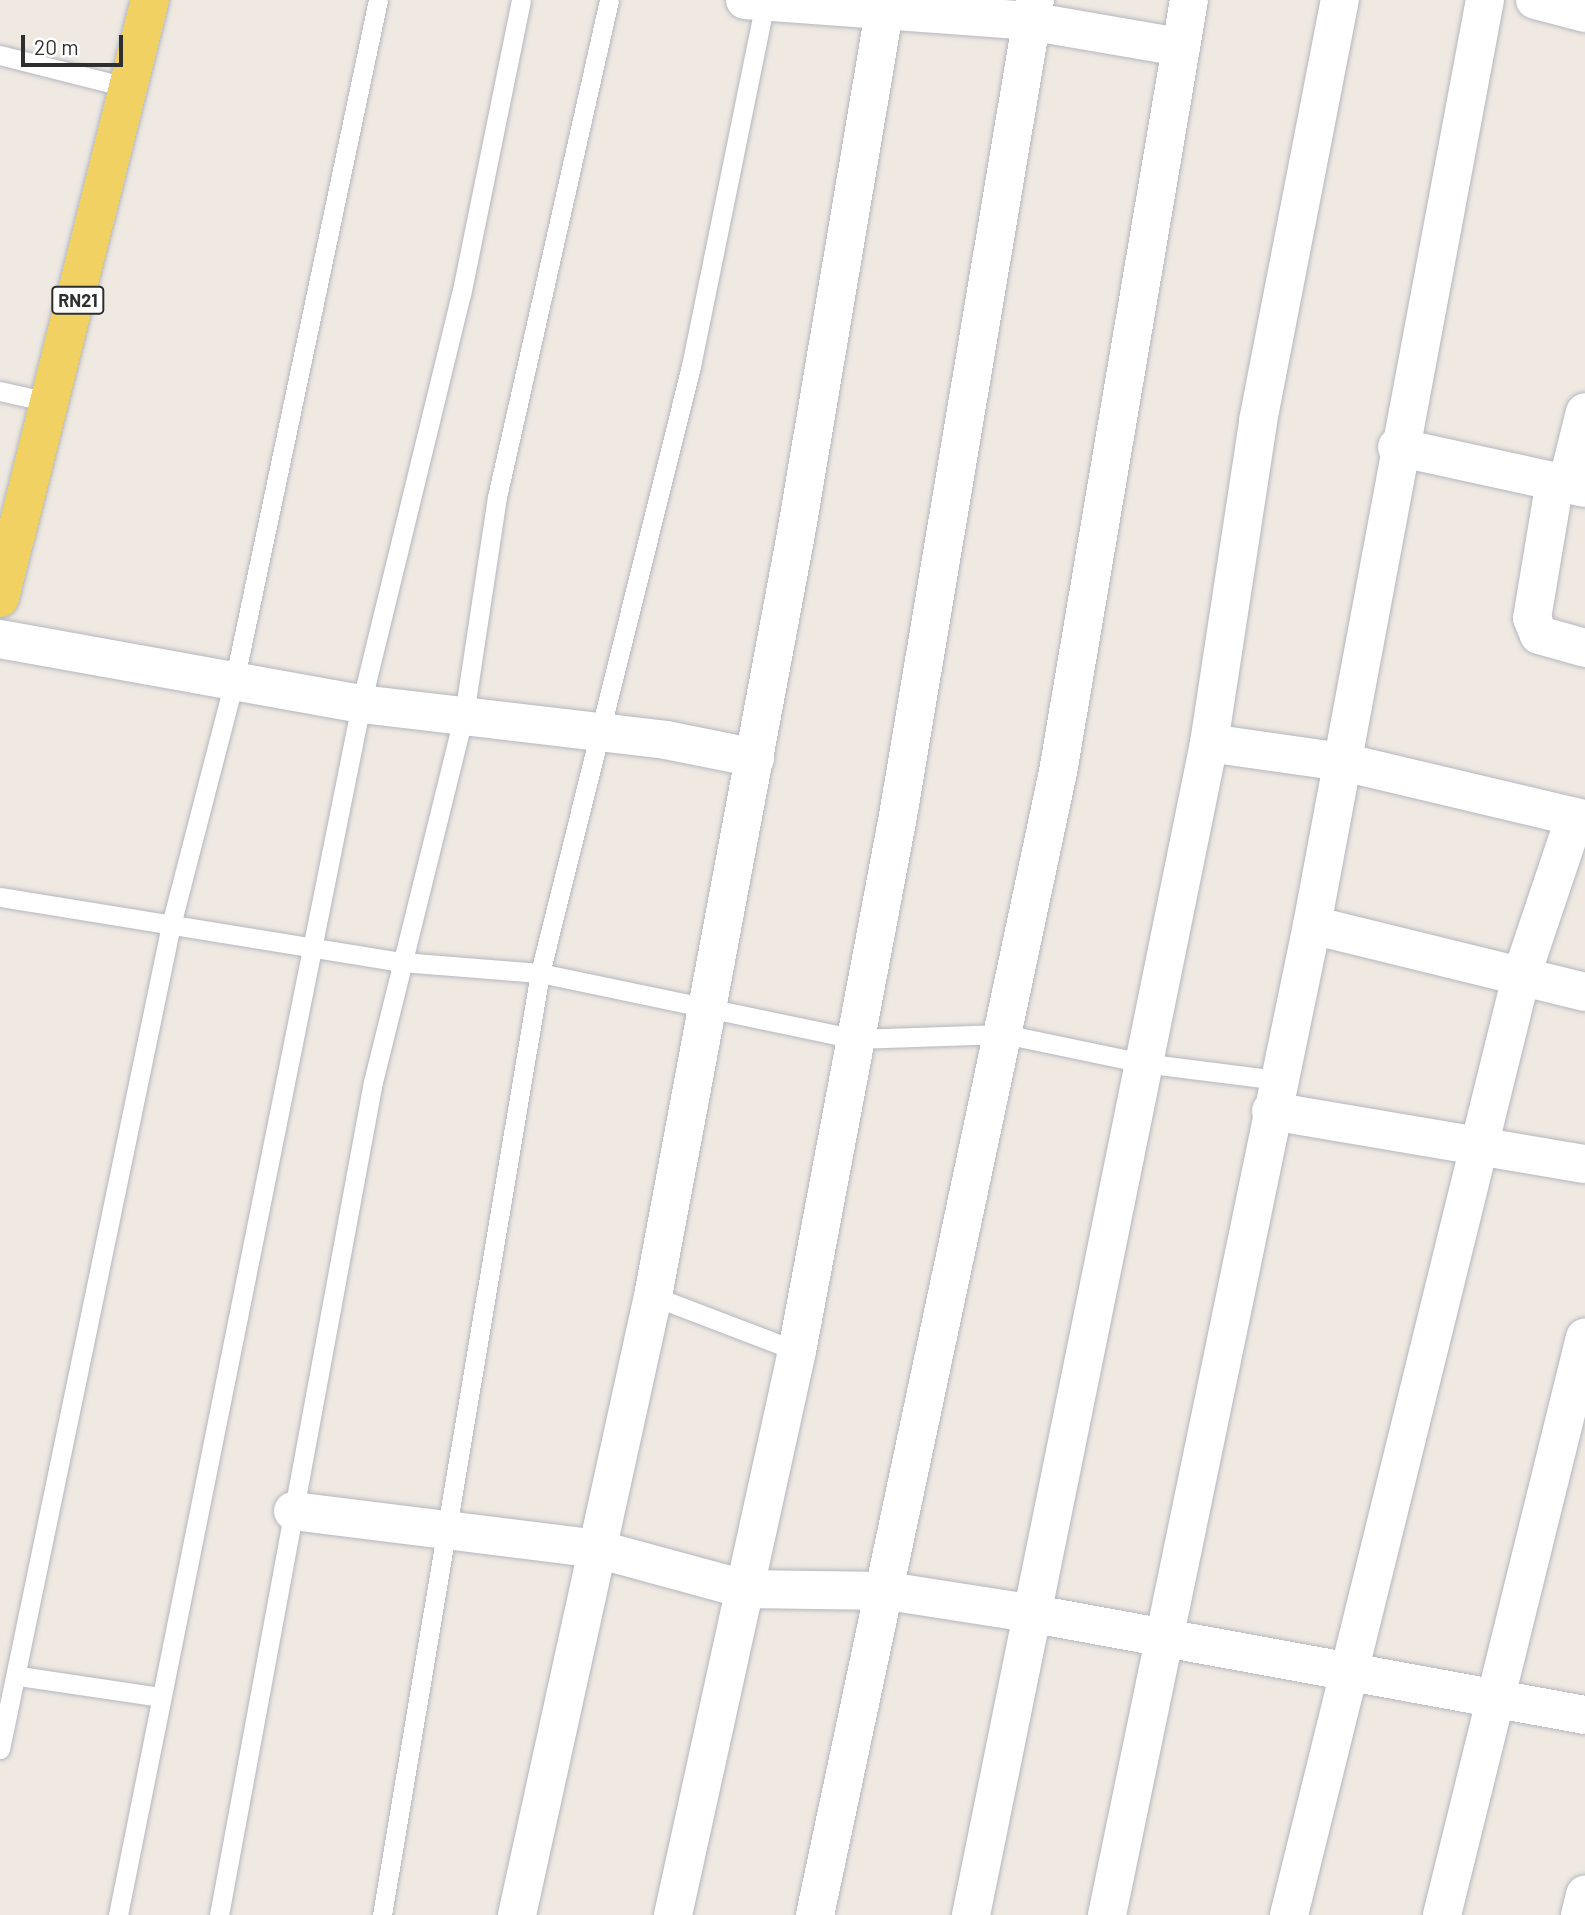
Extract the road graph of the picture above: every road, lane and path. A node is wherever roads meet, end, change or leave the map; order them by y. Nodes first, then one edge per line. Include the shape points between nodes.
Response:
1 (149, 0) edge
2 (378, 0) edge
3 (521, 0) edge
4 (609, 0) edge
5 (1189, 0) edge
6 (1340, 0) edge
7 (1485, 0) edge
8 (1535, 0) edge
9 (755, 1) edge
10 (885, 3) edge
11 (1032, 11) edge
12 (1585, 13) edge
13 (1178, 47) junction
14 (0, 55) edge
15 (130, 88) junction
16 (0, 391) edge
17 (53, 403) junction
18 (1585, 412) edge
19 (1397, 447) junction
20 (1569, 484) edge
21 (0, 598) edge
22 (0, 639) edge
23 (1585, 648) edge
24 (234, 682) junction
25 (361, 704) junction
26 (464, 715) junction
27 (600, 732) junction
28 (1209, 743) junction
29 (755, 758) junction
30 (1343, 762) junction
31 (1580, 818) edge
32 (0, 897) edge
33 (171, 925) junction
34 (1312, 925) junction
35 (312, 945) junction
36 (402, 962) junction
37 (540, 973) junction
38 (1521, 977) junction
39 (1585, 992) edge
40 (707, 1004) junction
41 (1004, 1034) junction
42 (855, 1039) junction
43 (1143, 1063) junction
44 (1274, 1096) junction
45 (1484, 1144) junction
46 (1585, 1164) edge
47 (653, 1296) junction
48 (1585, 1337) edge
49 (797, 1351) junction
50 (293, 1511) junction
51 (450, 1529) junction
52 (597, 1549) junction
53 (744, 1589) junction
54 (887, 1591) junction
55 (1029, 1613) junction
56 (1168, 1638) junction
57 (1349, 1674) junction
58 (19, 1676) junction
59 (161, 1697) junction
60 (1496, 1699) junction
61 (1585, 1715) edge
62 (0, 1749) edge
63 (1585, 1895) edge
64 (118, 1915) edge
65 (219, 1915) edge
66 (382, 1915) edge
67 (517, 1915) edge
68 (673, 1915) edge
69 (815, 1915) edge
70 (971, 1915) edge
71 (1107, 1915) edge
72 (1289, 1915) edge
73 (1442, 1915) edge
74 (1580, 1915) edge

1 - 15 main road, RN21
2 - 24 lane
3 - 25 lane via 461,295
4 - 26 lane via 497,497
5 - 13 street
6 - 28 street via 1258,421
7 - 19 street
8 - 12 street
9 - 10 street
9 - 27 lane via 691,366
10 - 11 street
10 - 29 street
11 - 13 street
11 - 42 street via 935,611
13 - 41 street via 1058,772
14 - 15 lane
15 - 17 main road, RN21
16 - 17 lane
17 - 21 main road, RN21
18 - 20 street
19 - 20 street
19 - 30 street
20 - 23 street via 1532,618 1539,635
22 - 24 street
24 - 25 street
24 - 33 lane
25 - 26 street
25 - 35 lane
26 - 27 street
26 - 36 lane
27 - 29 street
27 - 37 lane
28 - 30 street
28 - 43 street
29 - 40 street
30 - 31 street
30 - 34 street
31 - 38 street
32 - 33 lane
33 - 35 lane
33 - 58 lane
34 - 38 street
34 - 44 street
35 - 36 lane
35 - 59 lane
36 - 37 lane
36 - 50 lane
37 - 40 lane
37 - 51 lane
38 - 39 street
38 - 45 street
40 - 42 lane
40 - 47 street
41 - 42 lane
41 - 43 lane
41 - 54 street
42 - 49 street
43 - 44 lane
43 - 55 street
44 - 45 street
44 - 56 street
45 - 46 street
45 - 57 street
47 - 49 lane
47 - 52 street
48 - 60 street
49 - 53 street
50 - 51 street
50 - 65 lane
51 - 52 street
51 - 66 lane
52 - 53 street
52 - 67 street
53 - 54 street
53 - 68 street
54 - 55 street
54 - 69 street
55 - 56 street
55 - 70 street
56 - 57 street
56 - 71 street
57 - 60 street
57 - 72 street
58 - 59 lane
58 - 62 lane
59 - 64 lane
60 - 61 street
60 - 73 street
63 - 74 street

